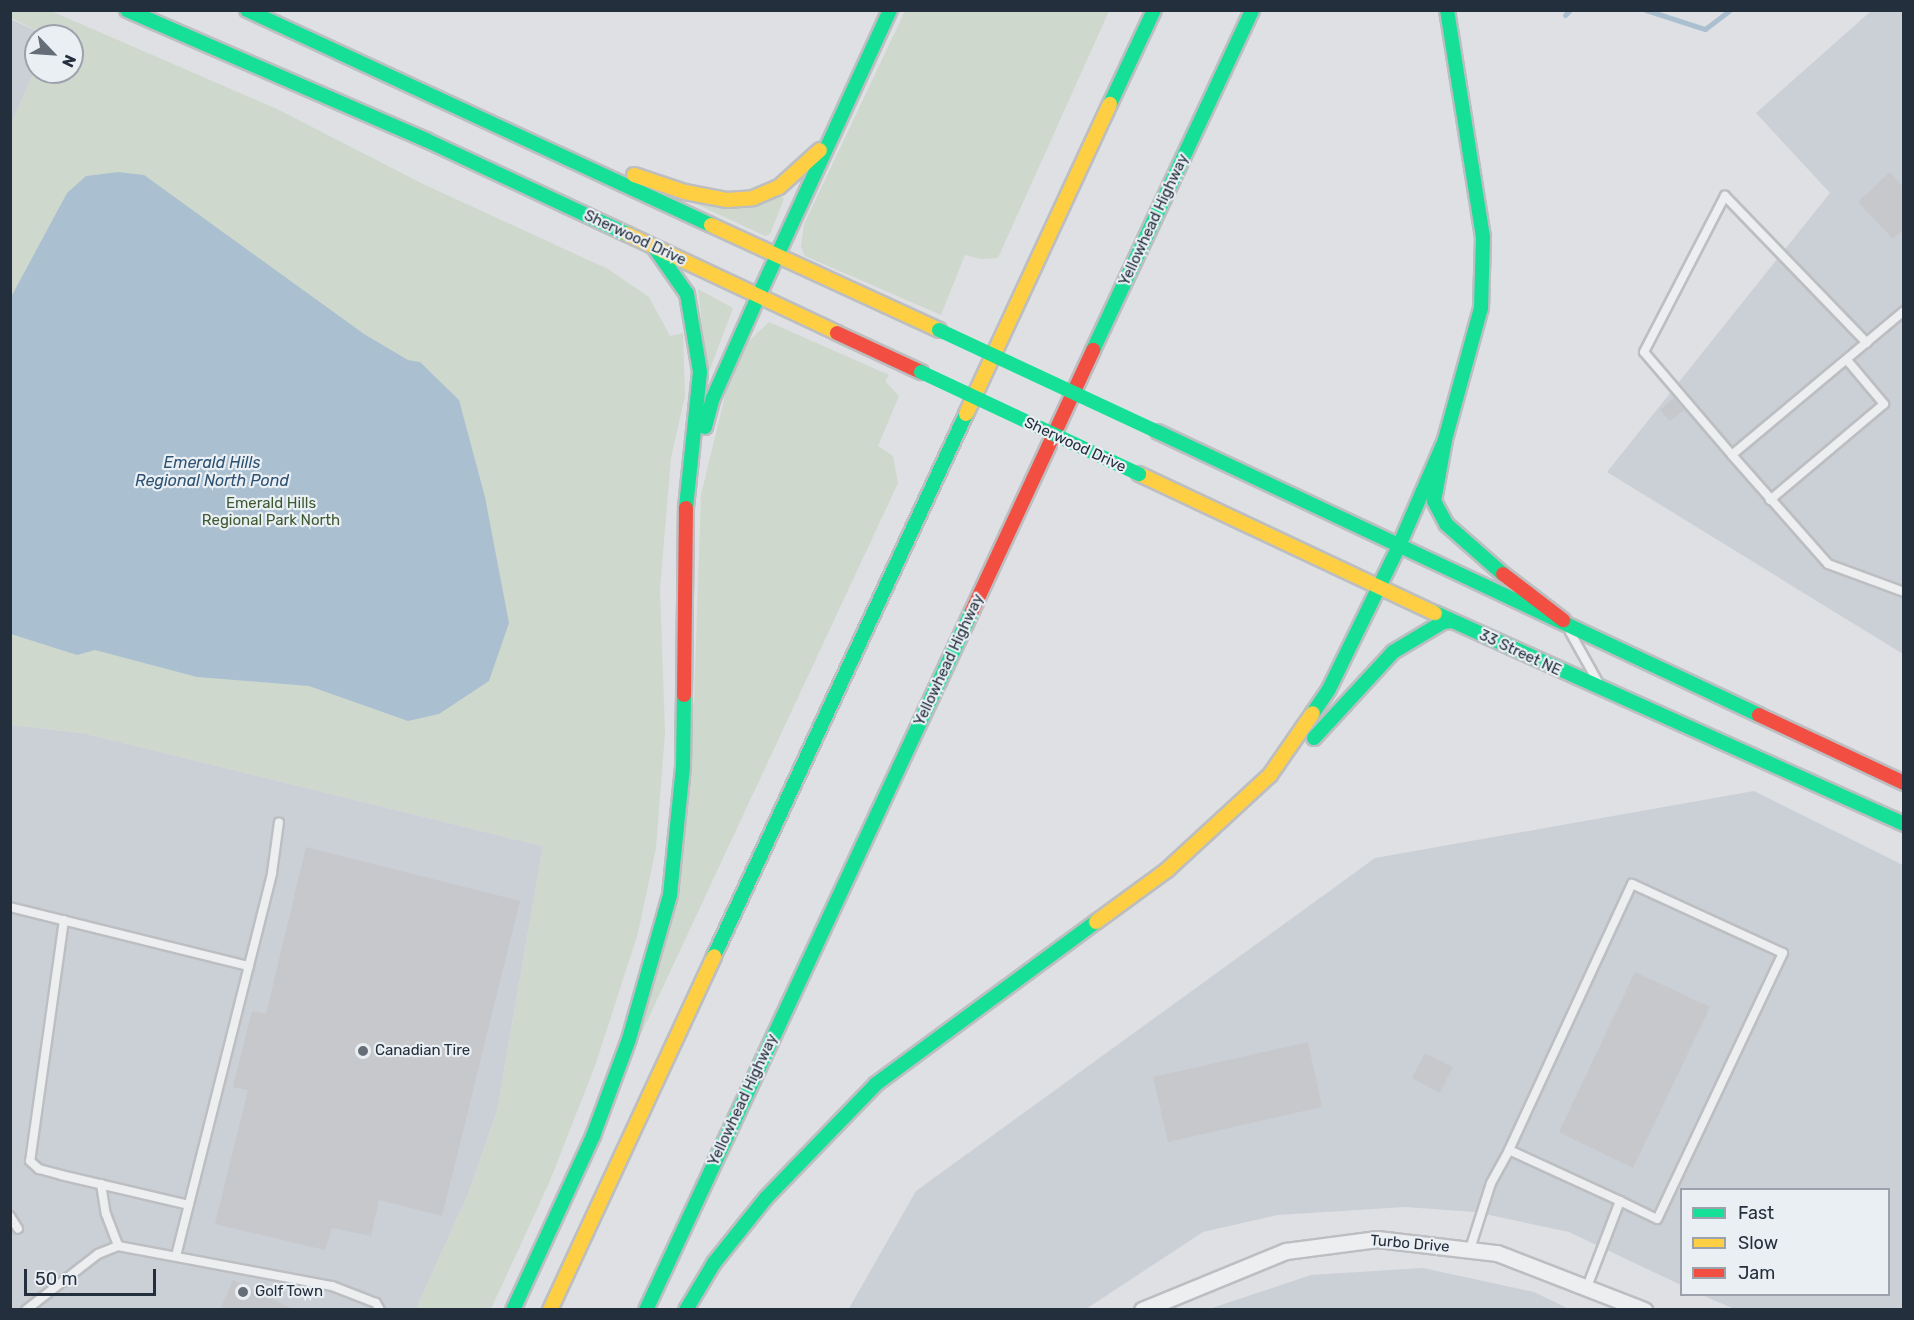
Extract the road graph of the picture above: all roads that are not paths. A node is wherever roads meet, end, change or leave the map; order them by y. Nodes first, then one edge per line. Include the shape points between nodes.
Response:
1 (128, 10) edge
2 (247, 10) edge
3 (890, 10) edge
4 (1154, 10) edge
5 (1252, 10) edge
6 (1447, 10) edge
7 (827, 144) junction
8 (550, 148) junction
9 (654, 247) junction
10 (778, 255) junction
11 (758, 297) junction
12 (1904, 311) edge
13 (1867, 343) junction
14 (1847, 360) junction
15 (1446, 440) junction
16 (1732, 455) junction
17 (1139, 474) joint
18 (686, 492) junction
19 (1770, 500) junction
20 (1398, 548) junction
21 (1380, 586) junction
22 (1904, 592) edge
23 (1563, 620) junction
24 (1452, 621) junction
25 (1603, 691) junction
26 (1270, 775) junction
27 (1904, 783) edge
28 (279, 822) dead end
29 (1904, 824) edge
30 (10, 907) edge
31 (64, 920) junction
32 (249, 966) junction
33 (1509, 1150) junction
34 (101, 1184) junction
35 (1620, 1201) junction
36 (189, 1205) junction
37 (10, 1216) edge
38 (18, 1229) dead end
39 (118, 1246) junction
40 (1470, 1249) junction
41 (176, 1256) junction
42 (1587, 1287) junction
43 (26, 1310) edge
44 (380, 1310) edge
45 (513, 1310) edge
46 (550, 1310) edge
47 (646, 1310) edge
48 (686, 1310) edge
49 (1142, 1310) edge
50 (1644, 1310) edge

1 - 9 main road, Sherwood Drive via 426,140
2 - 8 main road
3 - 7 main road
4 - 46 main road
5 - 47 main road, Yellowhead Highway
6 - 15 main road via 1483,237 1481,308
7 - 8 main road via 779,187 753,198 727,201 685,192
7 - 10 main road
8 - 10 main road
9 - 11 main road, Sherwood Drive
9 - 18 main road via 687,294 694,324 700,372
10 - 11 main road
10 - 20 main road, bridge
11 - 17 main road, Sherwood Drive, bridge
11 - 18 main road via 713,398
12 - 13 lane
13 - 14 lane
13 - 16 lane via 1725,196 1644,352
14 - 16 lane
14 - 19 lane via 1884,404
15 - 20 main road
15 - 23 main road via 1434,501 1446,524 1497,572
16 - 19 lane
17 - 21 main road, 33 Street NE
18 - 45 main road via 683,766 669,895 629,1039 609,1093
19 - 22 lane via 1828,564
20 - 21 main road
20 - 23 main road
21 - 24 main road, 33 Street NE
21 - 26 main road via 1329,689
23 - 25 lane
23 - 27 main road
24 - 25 main road, 33 Street NE
24 - 26 main road via 1443,622 1393,652 1293,762
25 - 29 main road, 33 Street NE
26 - 48 main road via 1167,870 876,1084 766,1198 714,1263
28 - 32 lane via 272,873
30 - 31 lane
31 - 32 lane
31 - 34 lane via 30,1161 39,1168
32 - 36 lane
33 - 35 lane
33 - 35 lane via 1632,884 1783,953 1657,1219
33 - 40 lane via 1491,1183
34 - 36 lane
34 - 39 lane via 106,1214
35 - 42 lane
36 - 41 lane
37 - 38 lane
39 - 41 lane
39 - 43 lane via 98,1254
40 - 42 street, Turbo Drive via 1497,1253
40 - 49 street, Turbo Drive via 1377,1239 1286,1251
41 - 44 lane via 332,1286 376,1303
42 - 50 street, Turbo Drive

